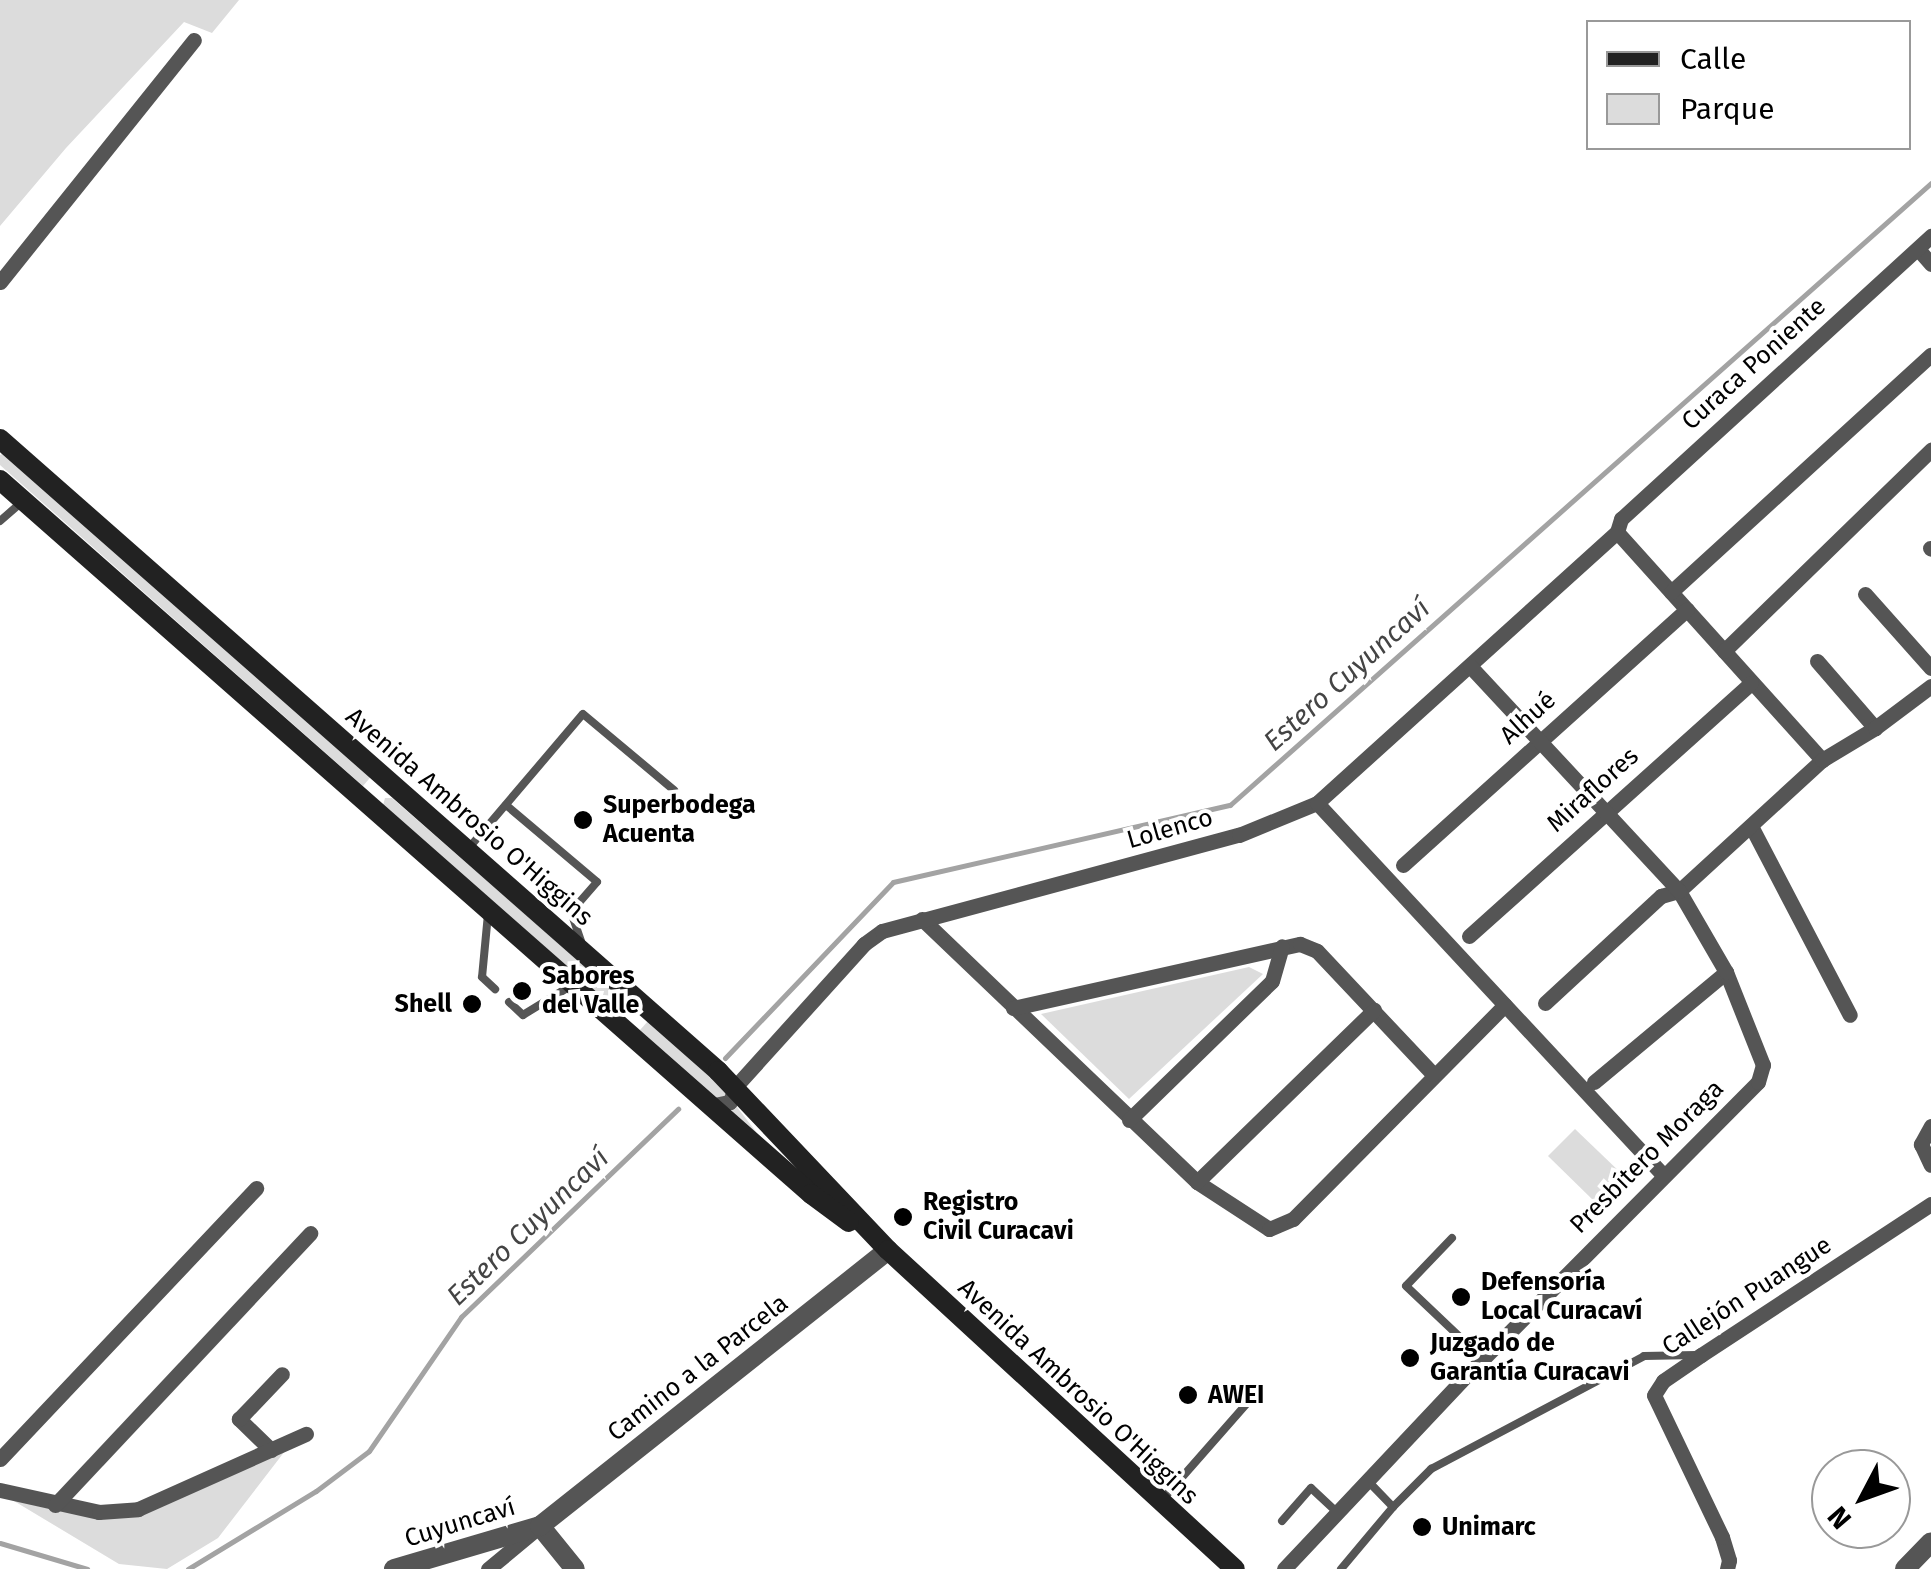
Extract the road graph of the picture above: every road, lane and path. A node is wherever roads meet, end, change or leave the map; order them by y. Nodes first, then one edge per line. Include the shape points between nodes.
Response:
1 (194, 40) dead end
2 (1931, 236) edge
3 (1918, 248) junction
4 (1931, 264) edge
5 (0, 282) edge
6 (1931, 356) edge
7 (2, 443) edge
8 (1931, 450) edge
9 (0, 480) edge
10 (24, 500) junction
11 (0, 522) edge
12 (1617, 532) junction
13 (160, 579) junction
14 (1671, 592) junction
15 (1865, 594) dead end
16 (140, 604) junction
17 (1687, 610) junction
18 (1724, 651) junction
19 (1818, 661) dead end
20 (1470, 666) junction
21 (1931, 668) edge
22 (1751, 682) junction
23 (1931, 686) edge
24 (1875, 728) junction
25 (1539, 742) junction
26 (1822, 760) junction
27 (388, 780) junction
28 (674, 790) dead end
29 (365, 803) junction
30 (1316, 803) junction
31 (506, 806) junction
32 (1604, 814) junction
33 (1751, 826) junction
34 (468, 850) junction
35 (1403, 865) dead end
36 (1679, 891) junction
37 (488, 909) junction
38 (922, 920) junction
39 (1469, 936) dead end
40 (1282, 946) junction
41 (585, 952) junction
42 (1726, 972) junction
43 (574, 984) junction
44 (495, 988) dead end
45 (509, 1002) dead end
46 (1544, 1003) dead end
47 (1504, 1005) junction
48 (1014, 1008) junction
49 (1374, 1010) junction
50 (1850, 1015) dead end
51 (1433, 1074) junction
52 (1594, 1082) dead end
53 (734, 1087) junction
54 (714, 1105) junction
55 (1130, 1120) junction
56 (1931, 1126) edge
57 (1931, 1165) edge
58 (1663, 1174) junction
59 (1197, 1182) junction
60 (256, 1188) dead end
61 (1931, 1204) edge
62 (310, 1233) dead end
63 (1452, 1238) dead end
64 (888, 1250) junction
65 (1700, 1355) junction
66 (1483, 1360) junction
67 (282, 1374) dead end
68 (1257, 1392) dead end
69 (306, 1434) dead end
70 (271, 1450) junction
71 (0, 1460) edge
72 (1367, 1480) junction
73 (0, 1490) edge
74 (1159, 1503) junction
75 (55, 1505) junction
76 (1393, 1507) junction
77 (1336, 1512) junction
78 (1282, 1520) dead end
79 (540, 1526) junction
80 (1931, 1542) edge
81 (394, 1569) edge
82 (488, 1569) edge
83 (575, 1569) edge
84 (1235, 1569) edge
85 (1284, 1569) edge
86 (1341, 1569) edge
87 (1726, 1569) edge
88 (1905, 1569) edge

1 - 5 street
2 - 3 street, Curaca Poniente
3 - 4 street
3 - 12 street, Curaca Poniente via 1620,519
6 - 14 street
7 - 13 main road, Avenida Ambrosio O'Higgins
8 - 18 street
9 - 10 main road, Avenida Ambrosio O'Higgins
10 - 11 lane
10 - 16 main road, Avenida Ambrosio O'Higgins
12 - 14 street
12 - 20 street, Lolenco
13 - 16 main road via 159,595
13 - 27 main road, Avenida Ambrosio O'Higgins
14 - 17 street
15 - 21 street
16 - 29 main road, Avenida Ambrosio O'Higgins
17 - 18 street
17 - 25 street, Alhué
18 - 22 street
19 - 24 street
20 - 25 street, Presbítero Moraga
20 - 30 street, Lolenco
22 - 26 street
22 - 32 street, Miraflores
23 - 24 street
24 - 26 street
25 - 32 street, Presbítero Moraga
25 - 35 street, Alhué
26 - 33 street
27 - 29 main road via 370,787
27 - 34 main road, Avenida Ambrosio O'Higgins
28 - 31 lane via 584,714
29 - 37 main road, Avenida Ambrosio O'Higgins
30 - 38 street, Lolenco via 1239,835
30 - 47 street
31 - 34 lane
31 - 41 lane via 598,882 571,912
32 - 36 street, Presbítero Moraga
32 - 39 street, Miraflores
33 - 36 street
33 - 50 street
34 - 41 main road, Avenida Ambrosio O'Higgins
36 - 42 street, Presbítero Moraga
36 - 46 street via 1661,896
37 - 43 main road, Avenida Ambrosio O'Higgins
37 - 44 lane via 482,977
38 - 48 street
38 - 53 street, Lolenco via 872,937
40 - 48 street
40 - 49 street via 1312,948
40 - 55 street via 1272,981
41 - 53 main road, Avenida Ambrosio O'Higgins
42 - 52 street
42 - 58 street, Presbítero Moraga via 1763,1066 1758,1082
43 - 45 lane via 524,1014
43 - 54 main road, Avenida Ambrosio O'Higgins
47 - 51 street
47 - 58 street
48 - 55 street
49 - 51 street
49 - 59 street
51 - 59 street via 1284,1227 1258,1225
53 - 54 street, Lolenco via 730,1102
53 - 64 main road, Avenida Ambrosio O'Higgins
54 - 64 main road, Avenida Ambrosio O'Higgins via 811,1194
55 - 59 street
56 - 57 street via 1920,1144
58 - 66 street, Presbítero Moraga
60 - 71 street
61 - 65 street, Callejón Puangue
62 - 75 street
63 - 66 lane via 1406,1286
64 - 74 main road, Avenida Ambrosio O'Higgins
64 - 79 street, Camino a la Parcela
65 - 76 lane via 1644,1356 1431,1470
65 - 87 street, Callejón Puangue via 1654,1395 1722,1537 1730,1560
66 - 72 street, Presbítero Moraga
67 - 70 street via 239,1419
68 - 74 lane
69 - 70 street
70 - 75 street via 138,1510
72 - 76 lane
72 - 77 street, Presbítero Moraga
73 - 75 street
74 - 84 main road, Avenida Ambrosio O'Higgins
76 - 86 lane
77 - 78 lane via 1312,1488
77 - 85 street, Presbítero Moraga
79 - 81 street, Cuyuncaví
79 - 82 street
79 - 83 street
80 - 88 street

